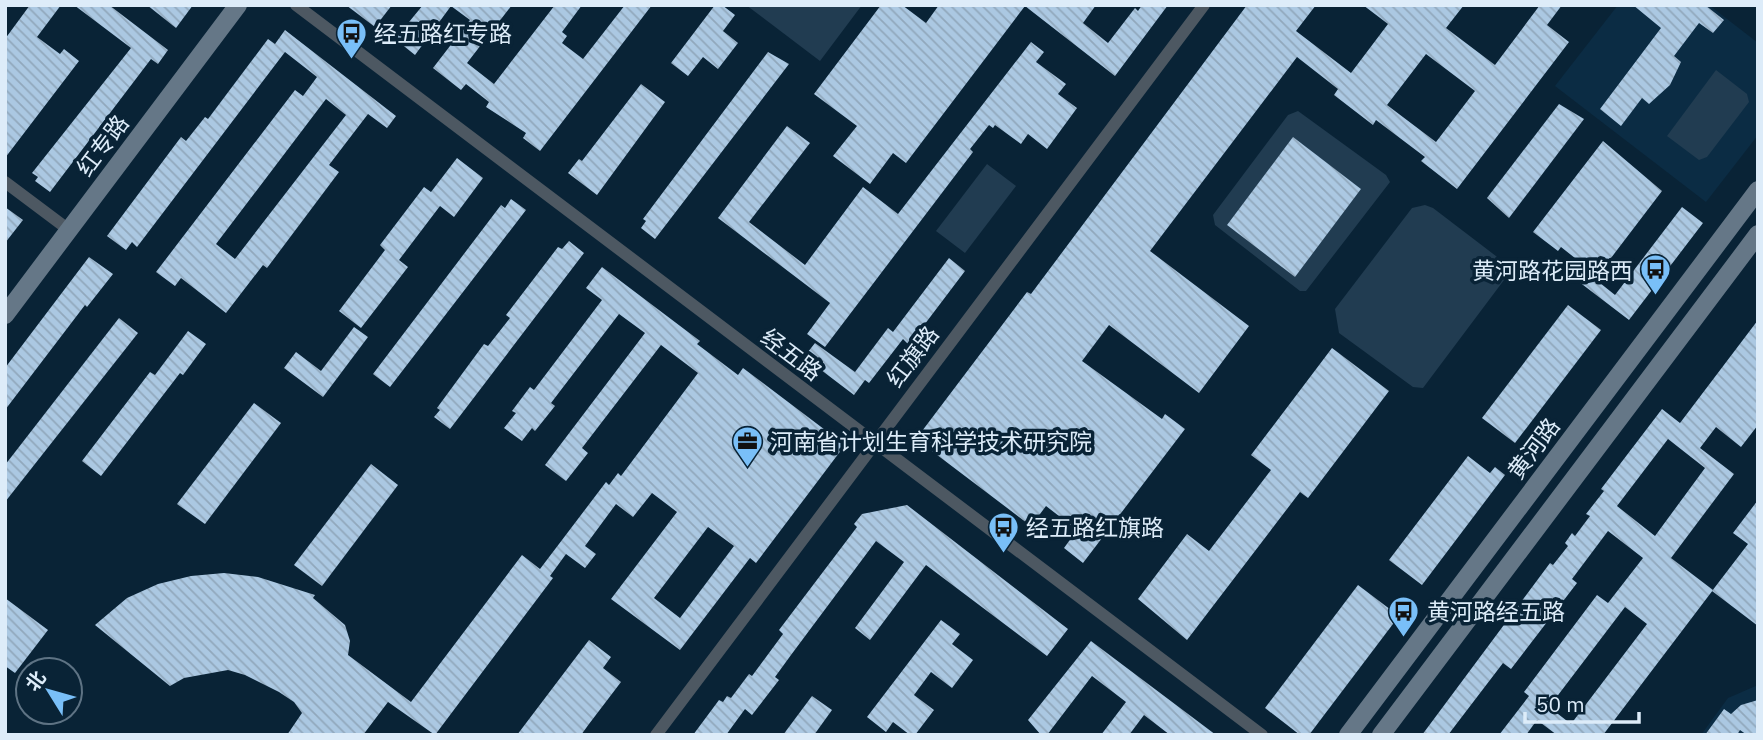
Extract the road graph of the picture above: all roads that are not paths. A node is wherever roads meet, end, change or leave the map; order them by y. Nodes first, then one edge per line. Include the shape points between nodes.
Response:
1 (239, 5) edge
2 (296, 5) edge
3 (1203, 5) edge
4 (5, 182) edge
5 (1758, 190) edge
6 (69, 230) junction
7 (1758, 234) edge
8 (5, 314) edge
9 (874, 442) junction
10 (656, 735) edge
11 (1262, 735) edge
12 (1348, 735) edge
13 (1381, 735) edge

1 - 6 main road, 红专路
2 - 9 street, 经五路
3 - 9 street, 红旗路
4 - 6 street
5 - 12 main road, 黄河路
6 - 8 main road, 红专路
7 - 13 main road
9 - 10 street, 红旗路
9 - 11 street, 经五路

